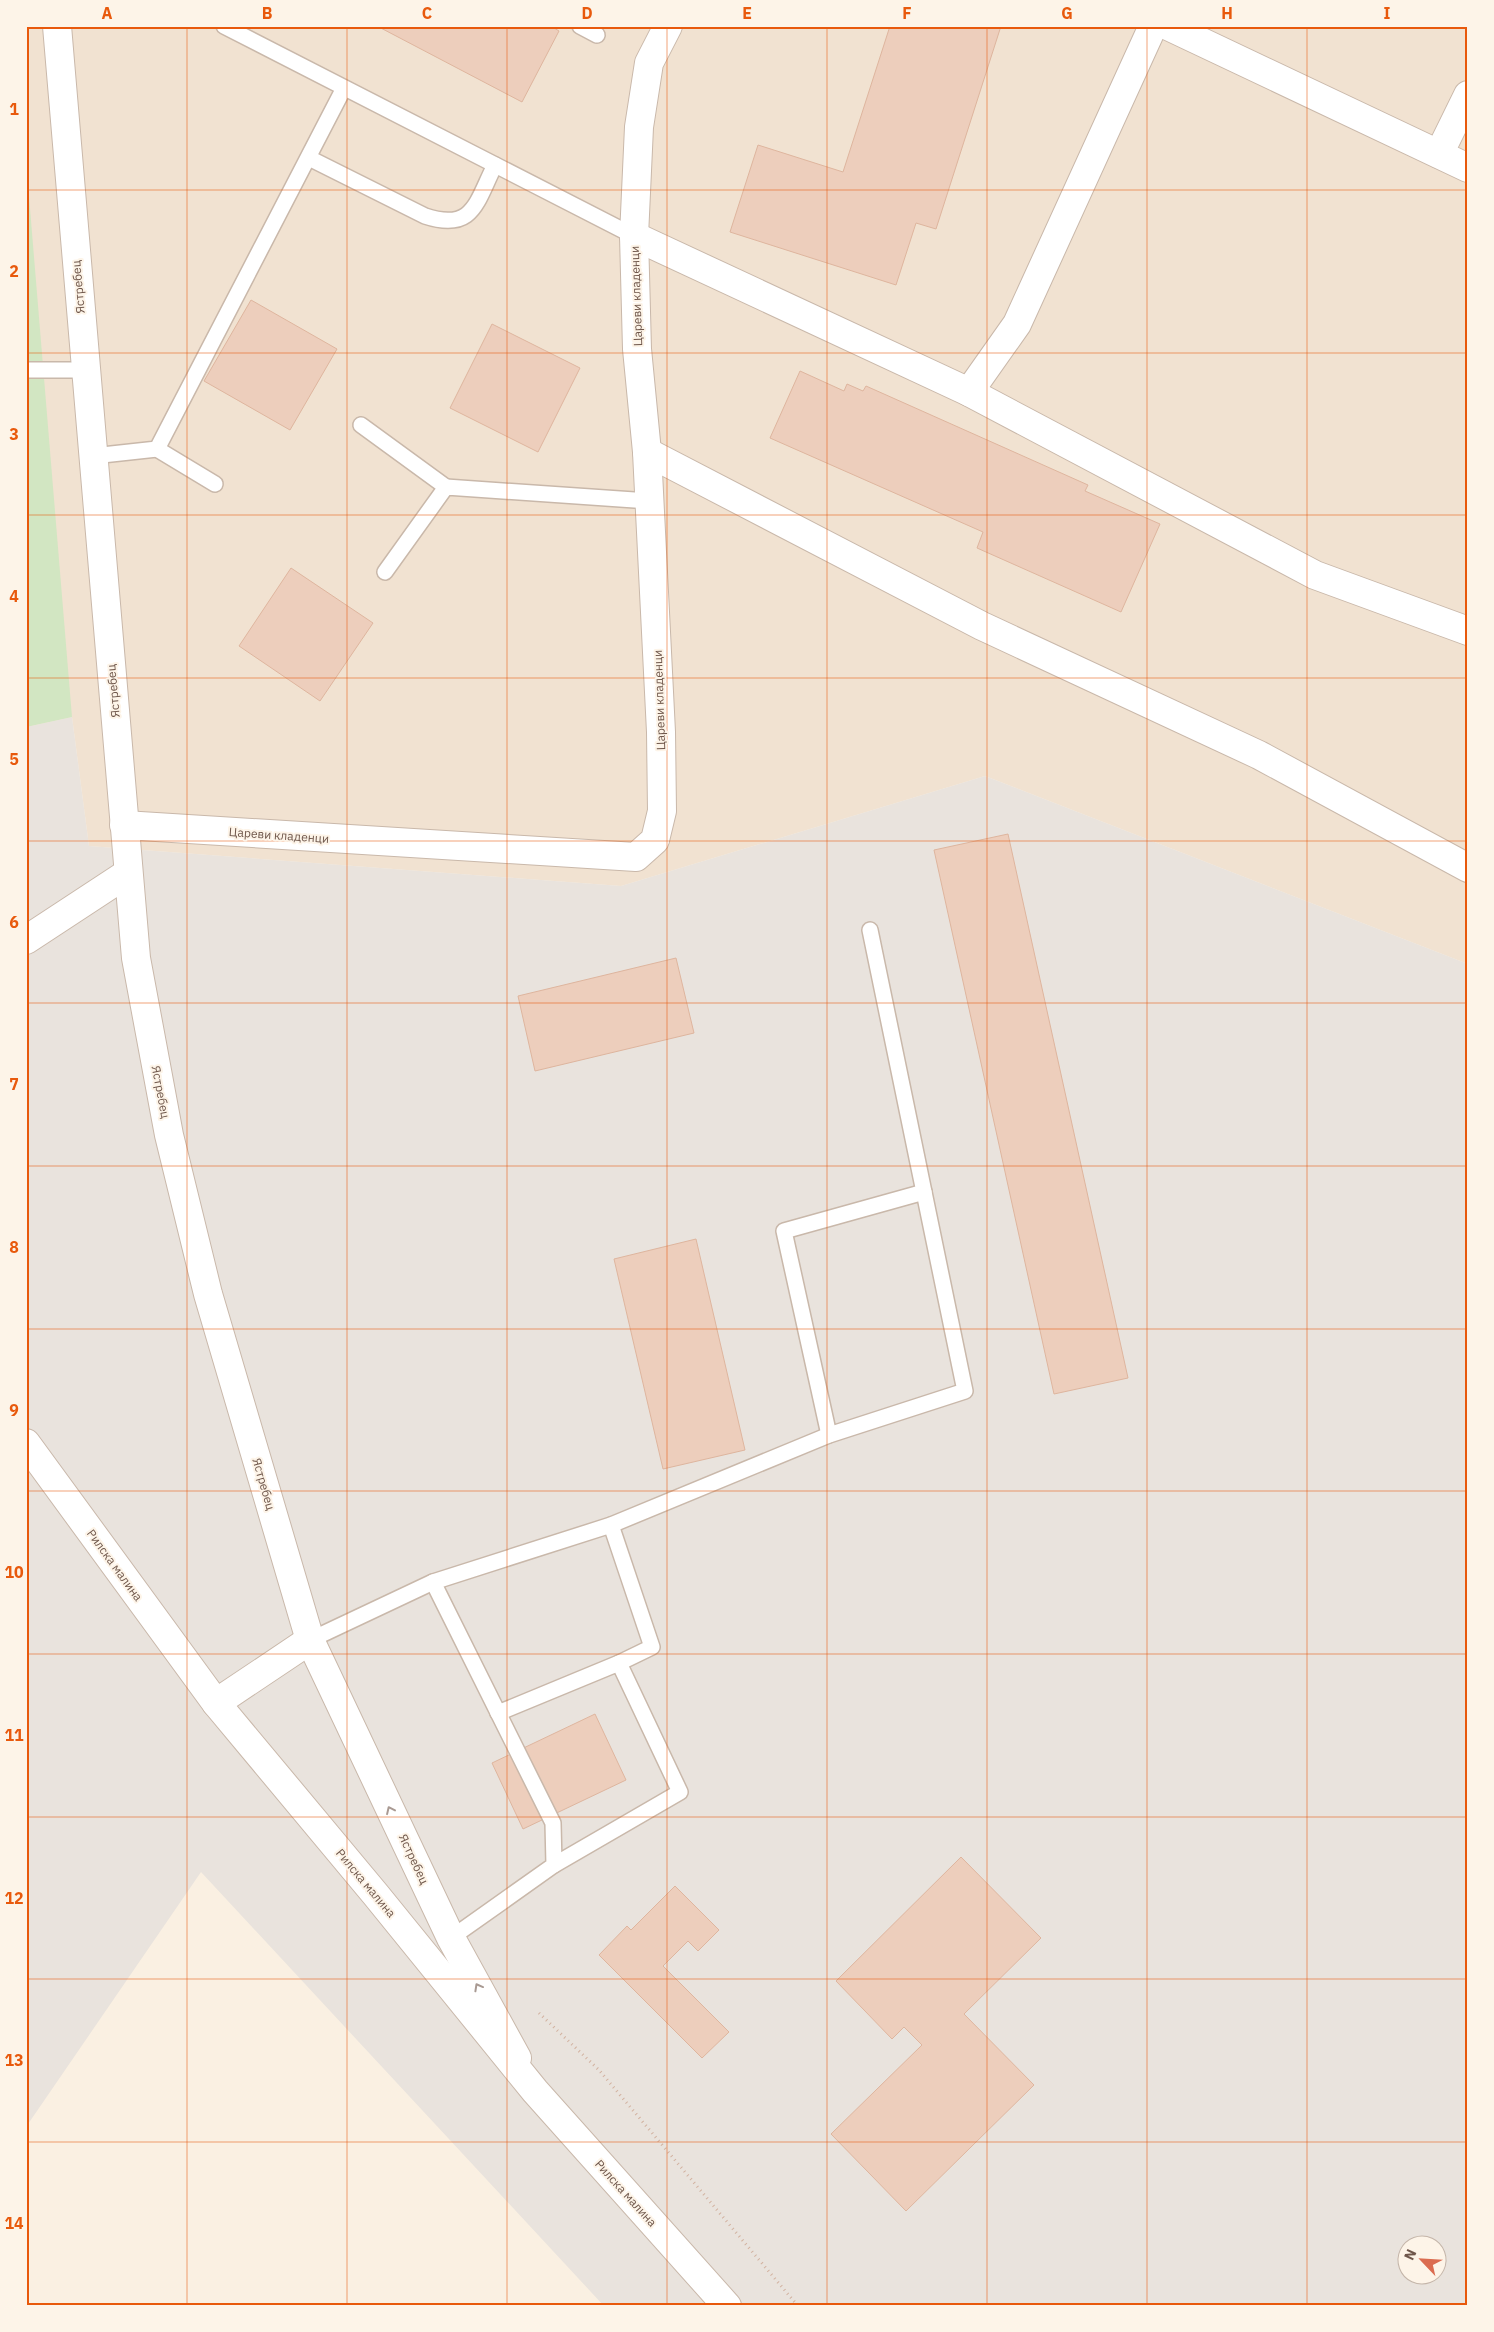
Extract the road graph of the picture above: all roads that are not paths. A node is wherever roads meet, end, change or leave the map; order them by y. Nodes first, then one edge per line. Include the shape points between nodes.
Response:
1 (56, 26) edge
2 (224, 26) edge
3 (580, 26) edge
4 (668, 26) edge
5 (1153, 26) edge
6 (1168, 26) edge
7 (597, 35) dead end
8 (344, 88) junction
9 (1468, 95) edge
10 (1439, 154) junction
11 (309, 158) junction
12 (495, 165) junction
13 (1468, 168) edge
14 (634, 236) junction
15 (26, 370) edge
16 (86, 370) junction
17 (968, 392) junction
18 (361, 425) dead end
19 (157, 449) junction
20 (647, 452) junction
21 (93, 456) junction
22 (215, 484) dead end
23 (446, 487) junction
24 (649, 501) junction
25 (386, 572) dead end
26 (1468, 631) edge
27 (124, 825) junction
28 (1468, 868) edge
29 (128, 873) junction
30 (870, 930) dead end
31 (26, 940) edge
32 (924, 1192) junction
33 (829, 1435) junction
34 (26, 1443) edge
35 (611, 1525) junction
36 (433, 1582) junction
37 (310, 1640) junction
38 (619, 1663) junction
39 (216, 1703) junction
40 (498, 1713) junction
41 (554, 1864) junction
42 (451, 1938) junction
43 (535, 2091) junction
44 (717, 2299) edge

1 - 16 street, Ястребец
2 - 8 lane
3 - 7 lane
4 - 14 street, Цареви кладенци via 649,63 639,127
5 - 17 street via 1017,324
6 - 10 street
8 - 11 lane
8 - 12 lane
9 - 10 street
10 - 13 street
11 - 12 lane via 442,221 458,221 472,212
11 - 19 lane
12 - 14 lane
14 - 17 street
14 - 20 street, Цареви кладенци via 637,348
15 - 16 lane
16 - 21 street, Ястребец
17 - 26 street via 1315,575
18 - 23 lane
19 - 21 lane
19 - 22 lane
20 - 24 street, Цареви кладенци
20 - 28 street via 982,626 1259,755
21 - 27 street, Ястребец
23 - 24 lane
23 - 25 lane
24 - 27 street, Цареви кладенци via 662,732 662,811 655,840 636,857
27 - 29 street, Ястребец
29 - 31 street
29 - 37 street, Ястребец via 136,958 169,1135 208,1294
30 - 32 lane
32 - 33 lane via 965,1391
32 - 33 lane via 784,1231
33 - 35 lane
34 - 39 street, Рилска малина
35 - 36 lane
35 - 38 lane via 652,1647
36 - 37 lane
36 - 40 lane
37 - 39 street
42 -> 37 street, Ястребец
38 - 40 lane
38 - 41 lane via 680,1792
39 - 43 street, Рилска малина
40 - 41 lane via 553,1822
41 - 42 lane
43 -> 42 street, Ястребец
43 - 44 street, Рилска малина

